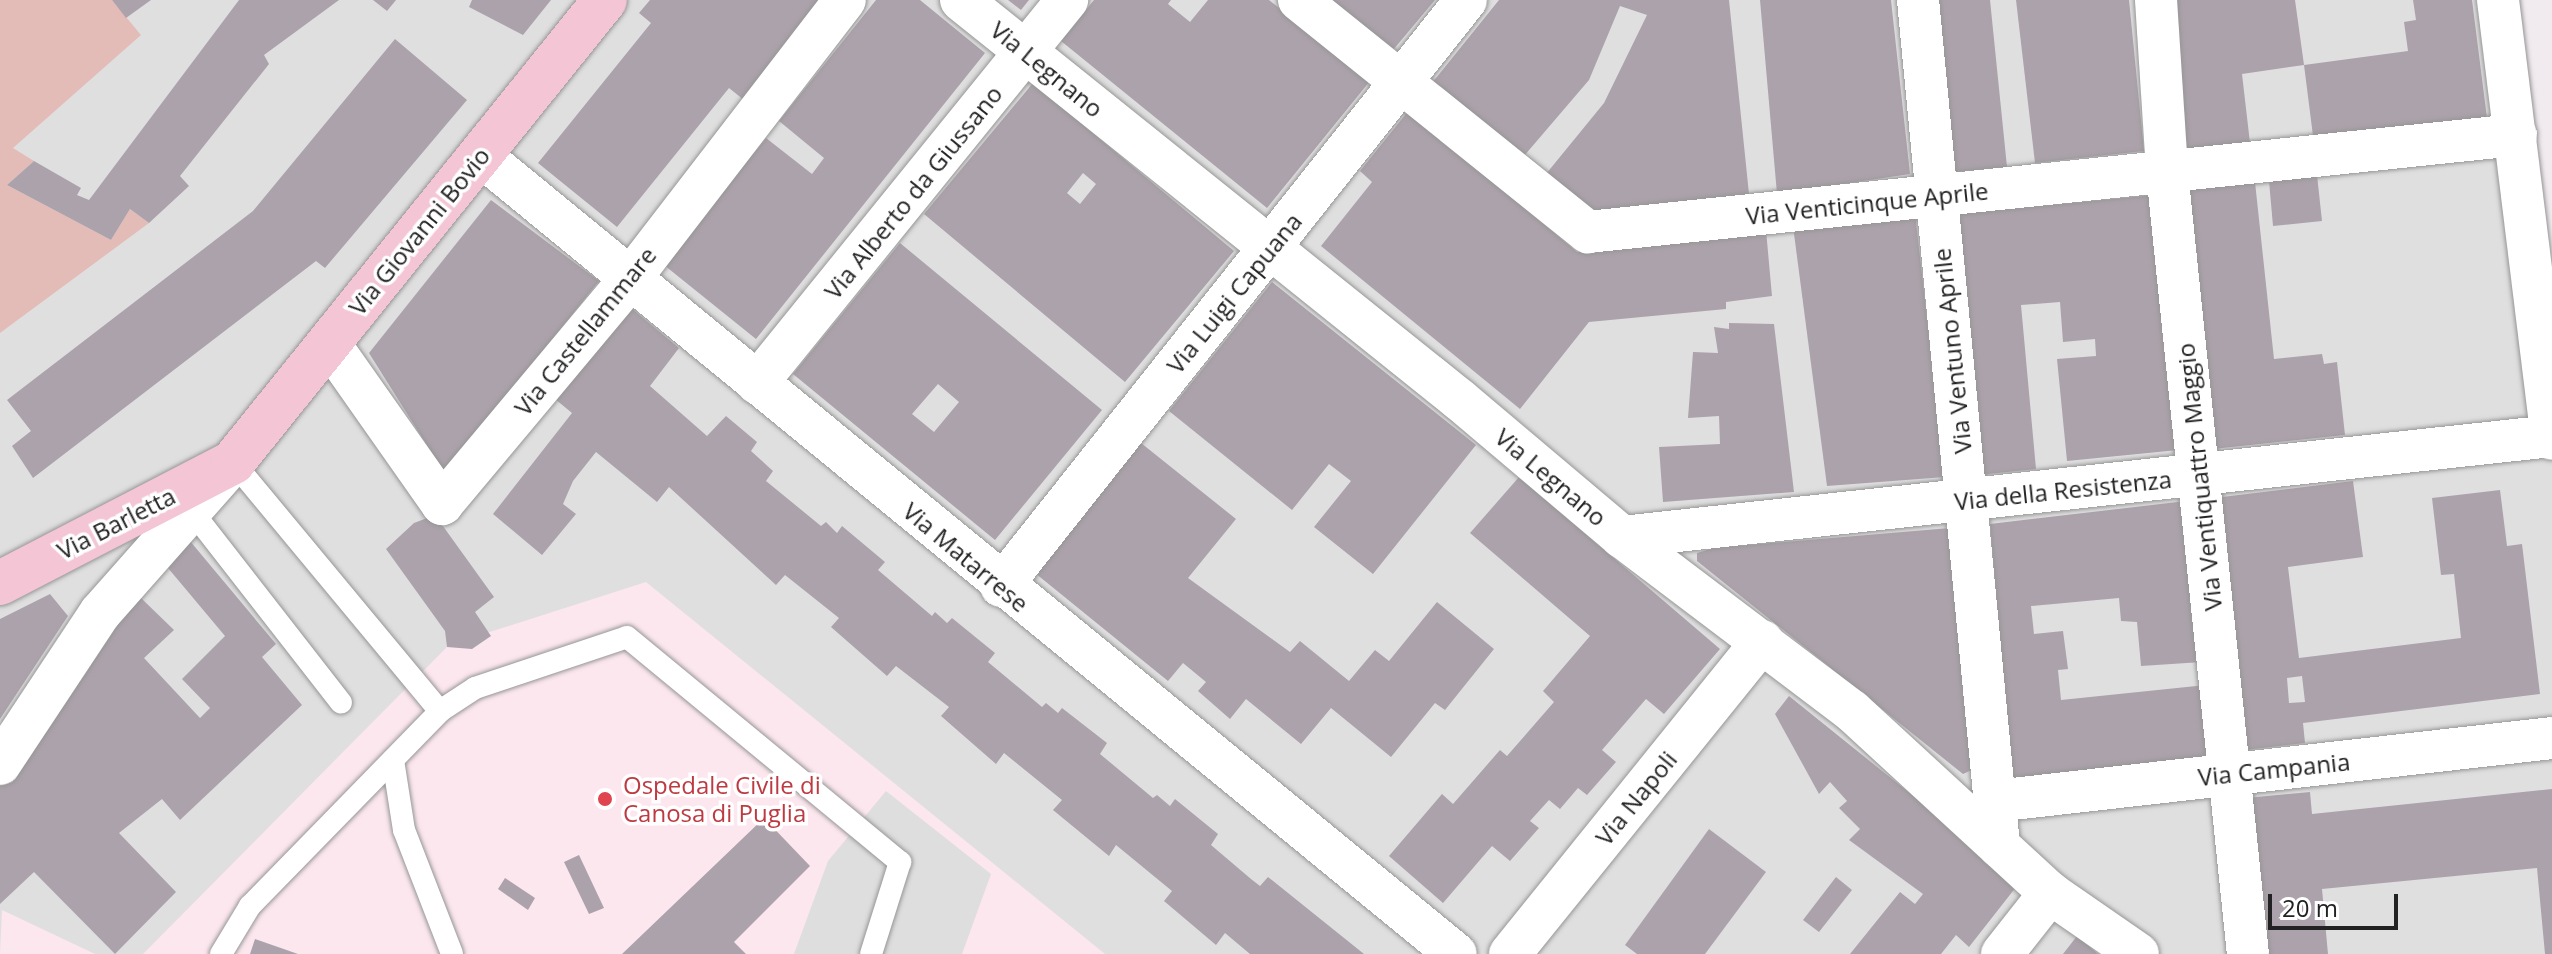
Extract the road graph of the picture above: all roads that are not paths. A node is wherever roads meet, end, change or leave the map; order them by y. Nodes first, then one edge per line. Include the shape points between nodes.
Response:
1 (605, 0) edge
2 (845, 0) edge
3 (961, 0) edge
4 (1067, 0) edge
5 (1299, 0) edge
6 (1466, 0) edge
7 (1918, 0) edge
8 (2156, 0) edge
9 (2498, 0) edge
10 (1027, 53) junction
11 (1400, 86) junction
12 (2516, 135) junction
13 (480, 155) junction
14 (2167, 172) junction
15 (1936, 196) junction
16 (1270, 247) junction
17 (630, 279) junction
18 (329, 343) junction
19 (757, 383) junction
20 (2552, 438) edge
21 (233, 462) junction
22 (2200, 475) junction
23 (1968, 499) junction
24 (191, 510) junction
25 (1622, 537) junction
26 (0, 583) edge
27 (1001, 586) junction
28 (1763, 641) junction
29 (341, 703) dead end
30 (440, 711) junction
31 (2552, 738) edge
32 (393, 760) junction
33 (0, 764) edge
34 (2230, 774) junction
35 (1995, 801) junction
36 (1999, 846) junction
37 (2050, 893) junction
38 (221, 954) edge
39 (452, 954) edge
40 (871, 954) edge
41 (1456, 954) edge
42 (1510, 954) edge
43 (2002, 954) edge
44 (2138, 954) edge
45 (2248, 954) edge

1 - 13 main road, Via Giovanni Bovio
2 - 17 street, Via Castellammare
3 - 10 street, Via Legnano
4 - 10 street, Via Alberto da Giussano
5 - 11 street, Via Venticinque Aprile
6 - 11 street, Via Luigi Capuana
7 - 15 street, Via Ventuno Aprile
8 - 14 street, Via Ventiquattro Maggio
9 - 12 street
10 - 16 street, Via Legnano
10 - 19 street, Via Alberto da Giussano
11 - 15 street, Via Venticinque Aprile via 1588,232
11 - 16 street, Via Luigi Capuana
12 - 14 street, Via Venticinque Aprile
12 - 20 street
13 - 17 street, Via Matarrese
13 - 18 main road, Via Giovanni Bovio
14 - 15 street, Via Venticinque Aprile
14 - 22 street, Via Ventiquattro Maggio
15 - 23 street, Via Ventuno Aprile
16 - 25 street, Via Legnano
16 - 27 street, Via Luigi Capuana
17 - 18 street, Via Castellammare via 442,504
17 - 19 street, Via Matarrese
18 - 21 main road, Via Giovanni Bovio
19 - 27 street, Via Matarrese
20 - 22 street, Via della Resistenza
21 - 24 street
21 - 26 main road, Via Barletta
21 - 30 lane
22 - 23 street, Via della Resistenza
22 - 34 street, Via Ventiquattro Maggio
23 - 25 street, Via della Resistenza
23 - 35 street, Via Ventuno Aprile
24 - 29 lane
24 - 33 street via 100,613
25 - 28 street, Via Legnano
27 - 41 street, Via Matarrese
28 - 36 street, Via Legnano via 1852,711
28 - 42 street, Via Napoli
30 - 32 lane
30 - 40 lane via 475,688 627,637 900,862
31 - 34 street, Via Campania
32 - 38 lane via 250,906
32 - 39 lane via 404,830
34 - 35 street, Via Campania
34 - 45 street, Via Ventiquattro Maggio
35 - 36 street, Via Ventuno Aprile
36 - 37 street, Via Legnano
37 - 43 street
37 - 44 street, Via Legnano

